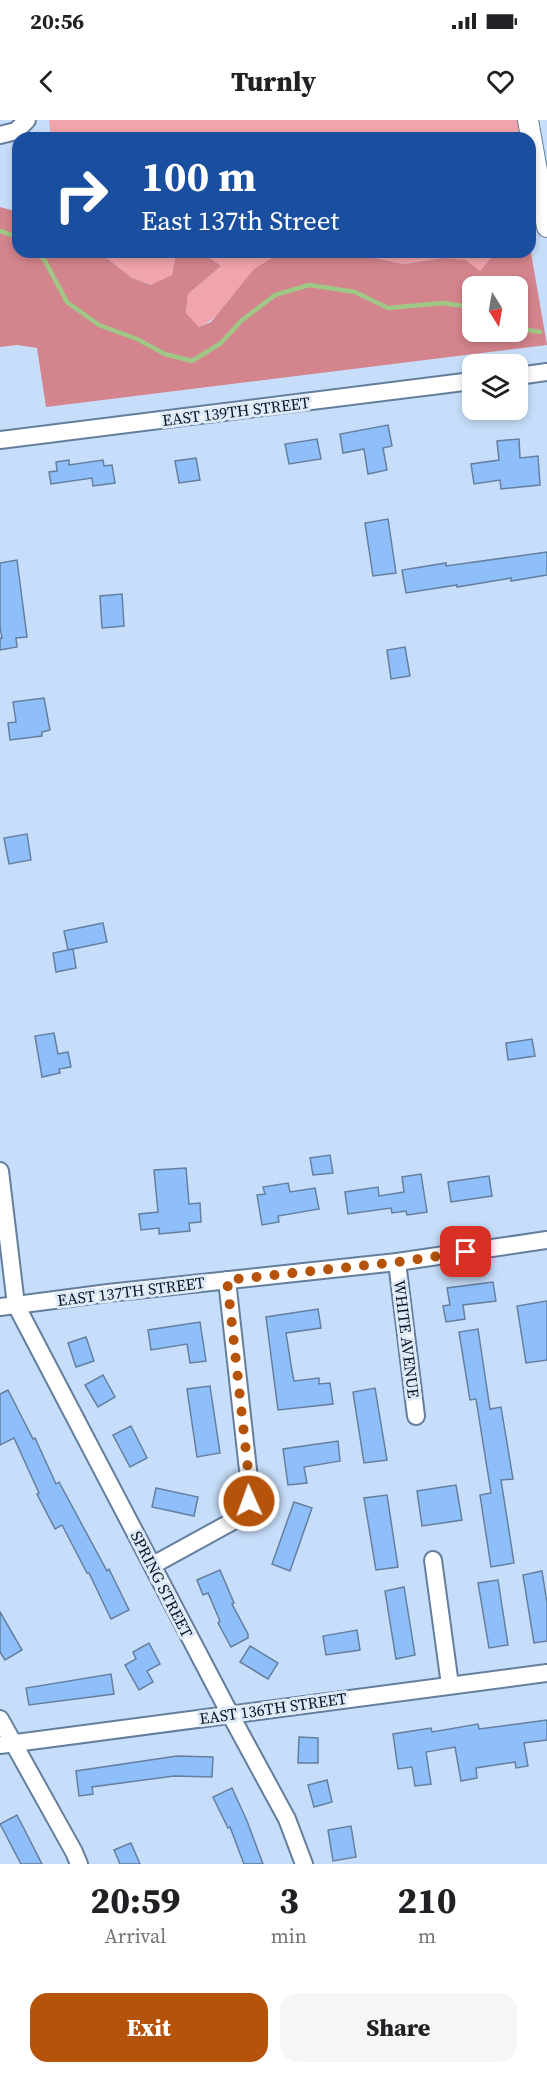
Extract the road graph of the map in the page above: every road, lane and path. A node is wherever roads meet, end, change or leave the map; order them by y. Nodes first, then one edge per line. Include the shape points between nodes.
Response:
1 (27, 120) edge
2 (0, 135) edge
3 (536, 165) edge
4 (547, 227) edge
5 (547, 372) edge
6 (528, 375) edge
7 (462, 382) edge
8 (0, 440) edge
9 (0, 1172) edge
10 (547, 1240) edge
11 (398, 1262) junction
12 (227, 1280) junction
13 (8, 1306) edge
14 (416, 1416) dead end
15 (433, 1560) dead end
16 (153, 1565) junction
17 (547, 1673) edge
18 (450, 1685) junction
19 (230, 1714) junction
20 (0, 1719) edge
21 (7, 1744) edge
22 (79, 1864) edge
23 (304, 1864) edge

1 - 2 street via 16,131
3 - 4 street
5 - 6 street
7 - 8 street, EAST 139TH STREET
9 - 13 street
10 - 11 street, EAST 137TH STREET
11 - 12 street, EAST 137TH STREET
11 - 14 street, WHITE AVENUE
12 - 13 street, EAST 137TH STREET
12 - 16 street via 249,1501 235,1520
13 - 16 street, SPRING STREET
15 - 18 street
16 - 19 street, SPRING STREET
17 - 18 street, EAST 136TH STREET
18 - 19 street, EAST 136TH STREET
19 - 21 street, EAST 136TH STREET
19 - 23 street, SPRING STREET via 287,1819
20 - 21 street
21 - 22 street

